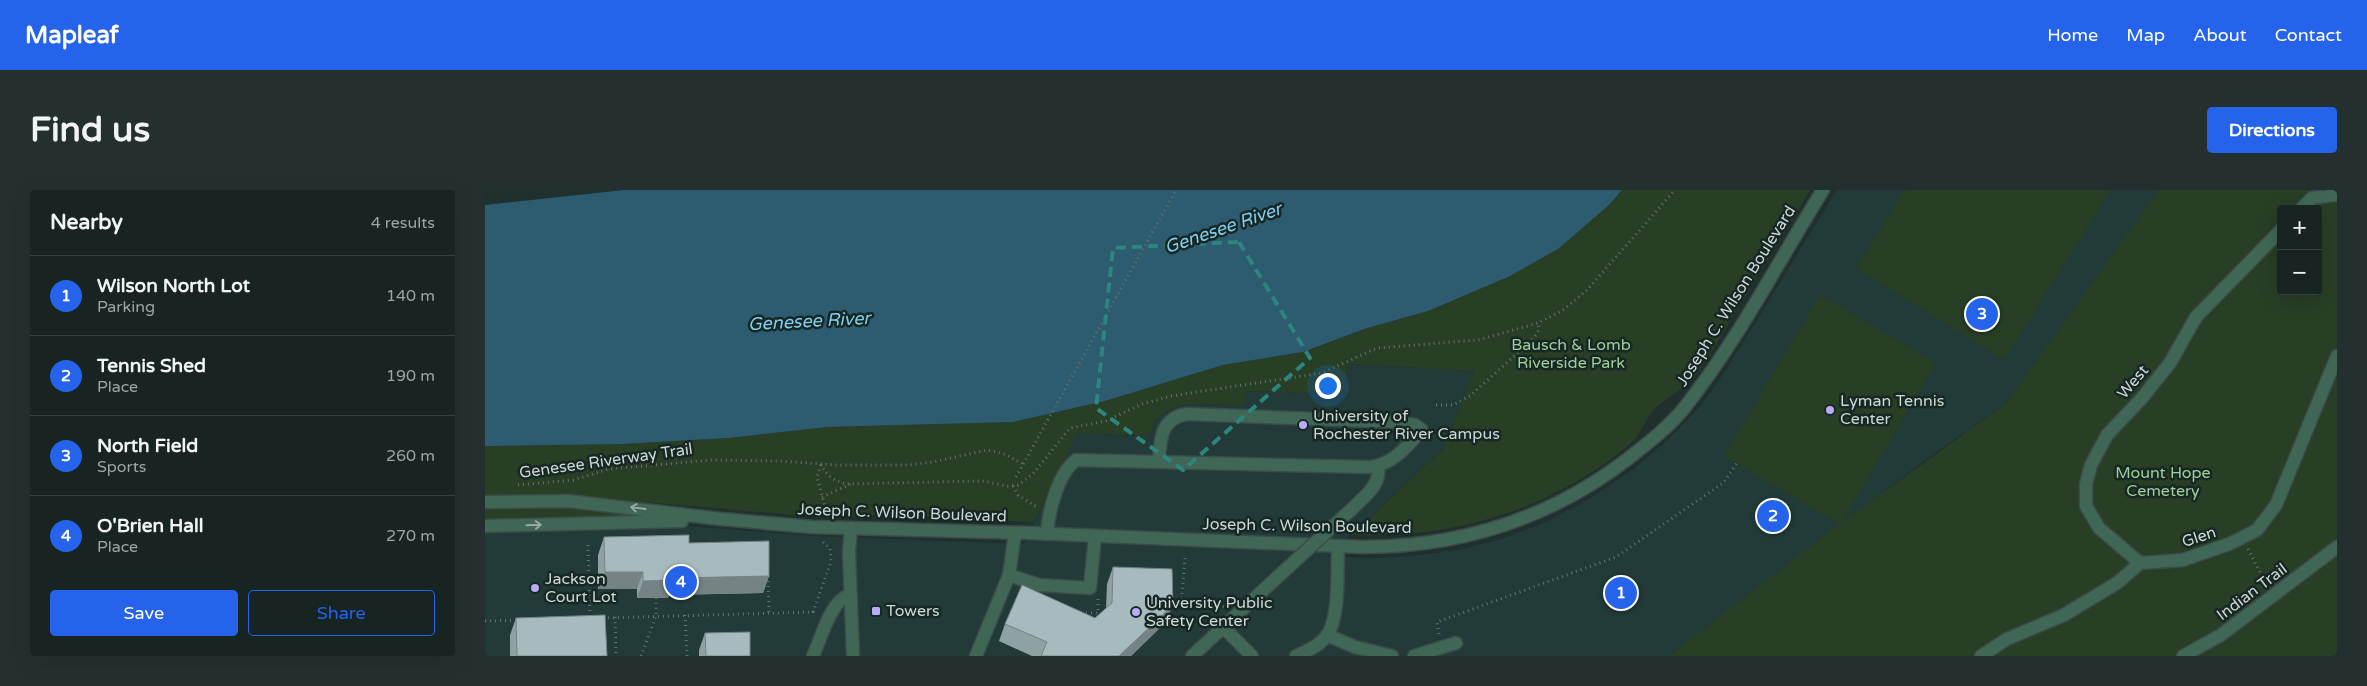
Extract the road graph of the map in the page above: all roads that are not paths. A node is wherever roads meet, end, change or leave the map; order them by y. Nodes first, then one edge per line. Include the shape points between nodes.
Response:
1 (1823, 190) edge
2 (2335, 194) edge
3 (2305, 205) edge
4 (2277, 234) edge
5 (2337, 356) edge
6 (1159, 461) junction
7 (1378, 466) junction
8 (485, 502) edge
9 (721, 520) junction
10 (485, 526) edge
11 (851, 528) junction
12 (1015, 532) junction
13 (1047, 534) junction
14 (1095, 536) junction
15 (1338, 546) junction
16 (2337, 547) edge
17 (2141, 563) junction
18 (1009, 575) junction
19 (850, 595) junction
20 (1223, 626) junction
21 (1327, 635) junction
22 (1449, 645) road end
23 (813, 656) edge
24 (853, 656) edge
25 (976, 656) edge
26 (1192, 656) edge
27 (1252, 656) edge
28 (1296, 656) edge
29 (1392, 656) edge
30 (1414, 656) edge
31 (1981, 656) edge
32 (2183, 656) edge

1 - 15 street, Joseph C. Wilson Boulevard via 1716,364 1684,408 1645,445 1601,479 1559,503 1515,522 1459,539 1401,546
2 - 3 street via 2311,198
4 - 17 street, West via 2196,317 2170,364 2107,435 2091,465 2086,484 2086,506 2099,528
5 - 17 street, Glen via 2276,505 2257,530 2183,560
6 - 7 street via 1347,468
6 - 7 street via 1164,427 1176,417 1187,414 1397,422 1409,423 1422,430 1394,459
6 - 13 street via 1077,460 1055,495
7 - 20 street, bridge via 1375,484 1354,507
9 -> 8 street, Joseph C. Wilson Boulevard via 568,501
10 -> 9 street, Joseph C. Wilson Boulevard
9 - 11 street, Joseph C. Wilson Boulevard
11 - 12 street, Joseph C. Wilson Boulevard
11 - 19 street
12 - 13 street, Joseph C. Wilson Boulevard
12 - 18 street
13 - 14 street, Joseph C. Wilson Boulevard
14 - 15 street, Joseph C. Wilson Boulevard
14 - 18 street via 1091,588 1039,585
15 - 21 street via 1335,608
16 - 32 street, Indian Trail via 2221,635
17 - 31 street via 2117,583 2064,615 2007,639
18 - 25 street
19 - 23 street via 838,600
19 - 24 street
20 - 26 street
20 - 27 street
21 - 28 street via 1317,645
21 - 29 street via 1350,646
22 - 30 street

